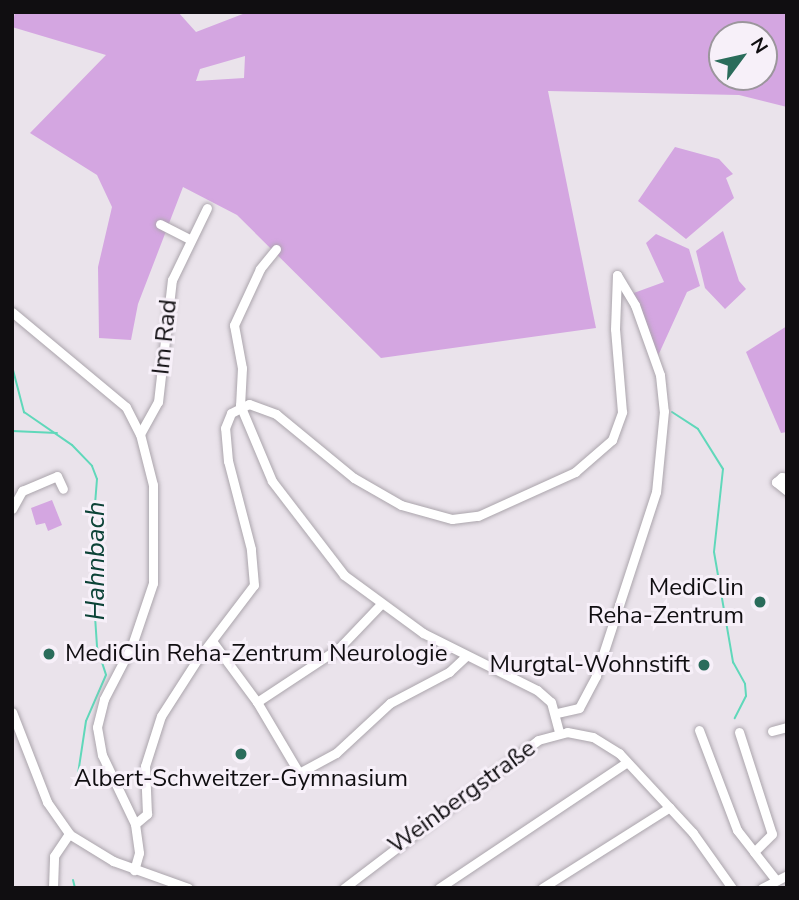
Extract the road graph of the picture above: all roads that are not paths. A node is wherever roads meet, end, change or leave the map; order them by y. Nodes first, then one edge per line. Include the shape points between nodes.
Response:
1 (207, 208) dead end
2 (160, 224) dead end
3 (189, 239) junction
4 (276, 249) dead end
5 (12, 312) edge
6 (240, 405) junction
7 (140, 434) junction
8 (787, 480) edge
9 (63, 489) dead end
10 (787, 491) edge
11 (12, 509) edge
12 (380, 605) junction
13 (212, 641) junction
14 (466, 656) junction
15 (257, 702) junction
16 (12, 712) edge
17 (556, 713) junction
18 (787, 727) edge
19 (699, 730) dead end
20 (772, 731) dead end
21 (559, 732) junction
22 (739, 732) dead end
23 (627, 761) junction
24 (670, 807) junction
25 (135, 824) junction
26 (69, 834) junction
27 (754, 852) junction
28 (134, 870) junction
29 (787, 874) edge
30 (776, 880) junction
31 (53, 888) edge
32 (188, 888) edge
33 (344, 888) edge
34 (439, 888) edge
35 (542, 888) edge
36 (732, 888) edge
37 (762, 888) edge

1 - 3 street, Im Rad
2 - 3 street
3 - 7 street, Im Rad via 166,303 158,402
4 - 6 street via 260,270 234,325 243,368
5 - 7 street via 126,407
6 - 12 street via 287,504 344,576
6 - 13 street via 227,419 226,447 251,549 254,585
6 - 17 street via 256,405 276,414 385,498 452,519 478,516 575,472 612,440 622,412 615,329 615,280 621,276 647,333 663,391 656,492 596,676 579,708
7 - 25 street via 153,485 153,583 96,727 102,755
8 - 10 street via 782,477 776,482
9 - 11 street via 57,476 22,491
12 - 14 street
12 - 15 street via 339,648
13 - 15 street
13 - 25 street via 183,680 153,735 145,765 147,814
14 - 15 street via 450,672 390,703 336,753 299,773
14 - 17 street via 537,690
16 - 26 street via 47,802
17 - 21 street
18 - 20 street
19 - 27 street via 737,830
21 - 23 street, Weinbergstraße via 593,737
21 - 33 street, Weinbergstraße via 538,740
22 - 27 street via 772,834
23 - 24 street, Weinbergstraße
23 - 34 street
24 - 35 street
24 - 36 street, Weinbergstraße
25 - 28 street via 139,853
26 - 28 street via 100,856
26 - 31 street via 54,856
27 - 30 street
28 - 32 street
29 - 30 street
30 - 37 street

